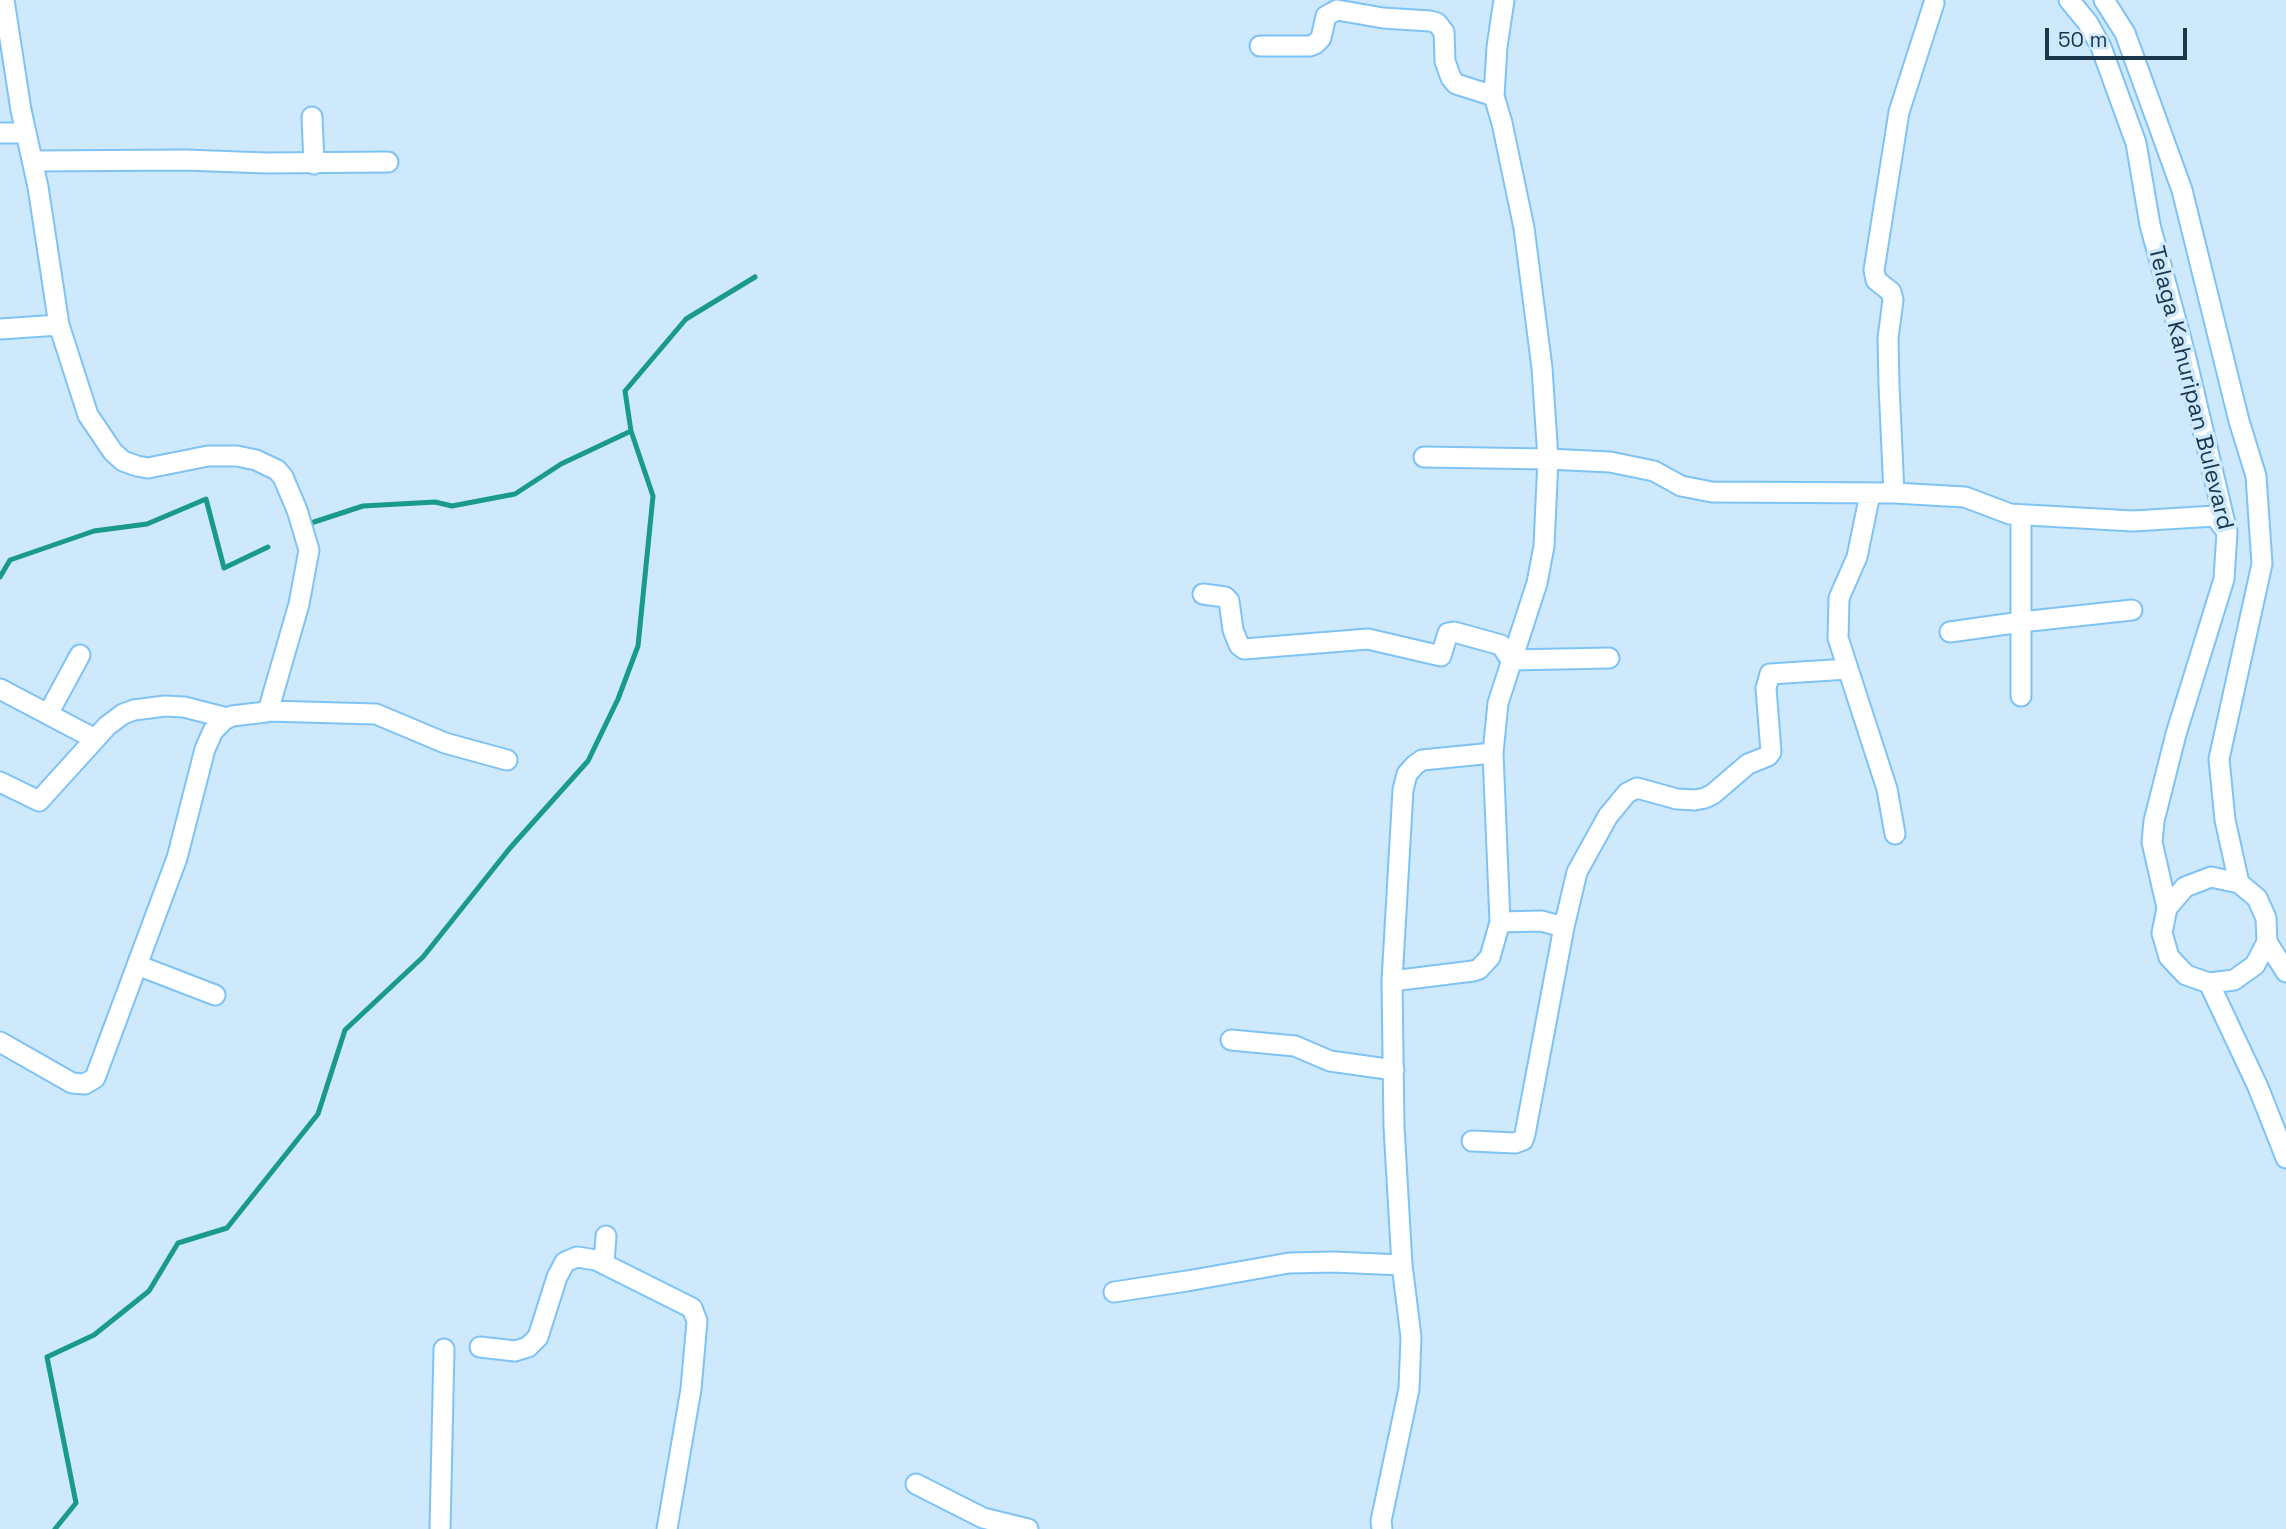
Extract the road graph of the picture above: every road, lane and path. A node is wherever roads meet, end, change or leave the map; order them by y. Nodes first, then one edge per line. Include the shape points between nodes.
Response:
1 (4, 0) edge
2 (1504, 0) edge
3 (2069, 0) edge
4 (2104, 0) edge
5 (1934, 3) dead end
6 (1260, 46) dead end
7 (7, 66) edge
8 (1494, 96) junction
9 (312, 117) dead end
10 (0, 133) edge
11 (25, 133) junction
12 (2162, 135) junction
13 (2136, 143) junction
14 (33, 161) junction
15 (388, 162) dead end
16 (314, 163) junction
17 (59, 324) junction
18 (0, 329) edge
19 (1424, 457) dead end
20 (1549, 458) junction
21 (1895, 493) junction
22 (1870, 494) junction
23 (2021, 515) junction
24 (2227, 531) junction
25 (1203, 594) dead end
26 (2132, 610) dead end
27 (2021, 622) junction
28 (1950, 632) dead end
29 (79, 654) dead end
30 (1609, 658) dead end
31 (1511, 660) junction
32 (1848, 669) junction
33 (0, 689) edge
34 (2021, 696) dead end
35 (268, 711) junction
36 (48, 714) junction
37 (227, 718) junction
38 (94, 740) junction
39 (1493, 753) junction
40 (507, 760) dead end
41 (0, 782) edge
42 (1895, 834) dead end
43 (2239, 883) junction
44 (2167, 908) junction
45 (1500, 922) junction
46 (1564, 927) junction
47 (2267, 942) junction
48 (137, 965) junction
49 (2286, 972) edge
50 (1392, 981) junction
51 (2209, 983) junction
52 (215, 995) dead end
53 (1231, 1040) dead end
54 (0, 1042) edge
55 (1394, 1070) junction
56 (1472, 1141) dead end
57 (2286, 1158) edge
58 (606, 1236) dead end
59 (604, 1263) junction
60 (1402, 1265) junction
61 (1114, 1292) dead end
62 (480, 1347) dead end
63 (444, 1349) dead end
64 (916, 1484) dead end
65 (439, 1529) edge
66 (667, 1529) edge
67 (1028, 1529) edge
68 (1382, 1529) edge

1 - 7 street
2 - 8 street
3 - 13 street, Telaga Kahuripan Bulevard via 2101,47
4 - 12 street, Telaga Kahuripan Bulevard via 2125,33
5 - 21 street via 1899,112 1874,270 1893,300 1888,373
6 - 8 street via 1315,44 1326,16 1337,10 1430,21 1444,32 1451,78
7 - 11 street
8 - 20 street via 1524,228
9 - 16 street
10 - 11 street
11 - 14 street
12 - 13 street
12 - 43 street, Telaga Kahuripan Bulevard via 2182,190 2256,476 2262,564 2219,759 2225,820
13 - 24 street, Telaga Kahuripan Bulevard via 2150,225
14 - 16 street
14 - 17 street
15 - 16 street
17 - 18 street
17 - 35 street via 88,415 103,441 123,461 148,468 208,456 237,456 270,466 283,477 309,559
19 - 20 street
20 - 22 street via 1639,467 1681,486 1705,491
20 - 31 street via 1544,546
21 - 22 street
21 - 23 street via 1965,497
22 - 32 street via 1857,557 1839,598 1838,638
23 - 24 street via 2133,521 2215,516
23 - 27 street
24 - 44 street, Telaga Kahuripan Bulevard via 2224,579 2154,821 2152,842
25 - 31 street via 1229,601 1233,630 1244,649 1368,639 1441,656 1448,634 1454,632 1500,645
26 - 27 street
27 - 28 street
27 - 34 street
29 - 36 street
30 - 31 street
31 - 39 street via 1498,703
32 - 42 street via 1887,789
32 - 46 street via 1770,674 1766,688 1771,752 1705,798 1677,799 1641,788 1627,793 1608,816 1577,872
33 - 36 street
35 - 37 street
35 - 40 street via 376,714 445,743
36 - 38 street
37 - 38 street via 184,707 145,708 123,714
37 - 48 street via 213,731 205,749 177,858
38 - 41 street via 39,802
39 - 45 street
39 - 50 street via 1422,760 1405,779
43 - 44 street via 2211,877 2185,887
43 - 47 street via 2257,898 2266,918
44 - 51 street via 2162,933 2169,957 2186,975
45 - 46 street via 1541,921
45 - 50 street via 1490,957 1479,969
46 - 56 street via 1523,1140
47 - 49 street
47 - 51 street via 2255,965 2234,980
48 - 52 street
48 - 54 street via 92,1081 72,1083
50 - 55 street
51 - 57 street
53 - 55 street via 1295,1046 1330,1060
55 - 60 street
58 - 59 street
59 - 62 street via 577,1257 565,1262 538,1338 528,1347 515,1351
59 - 66 street via 686,1303 696,1314 691,1389
60 - 61 street via 1289,1263
60 - 68 street via 1411,1337 1409,1389
63 - 65 street
64 - 67 street via 983,1518

